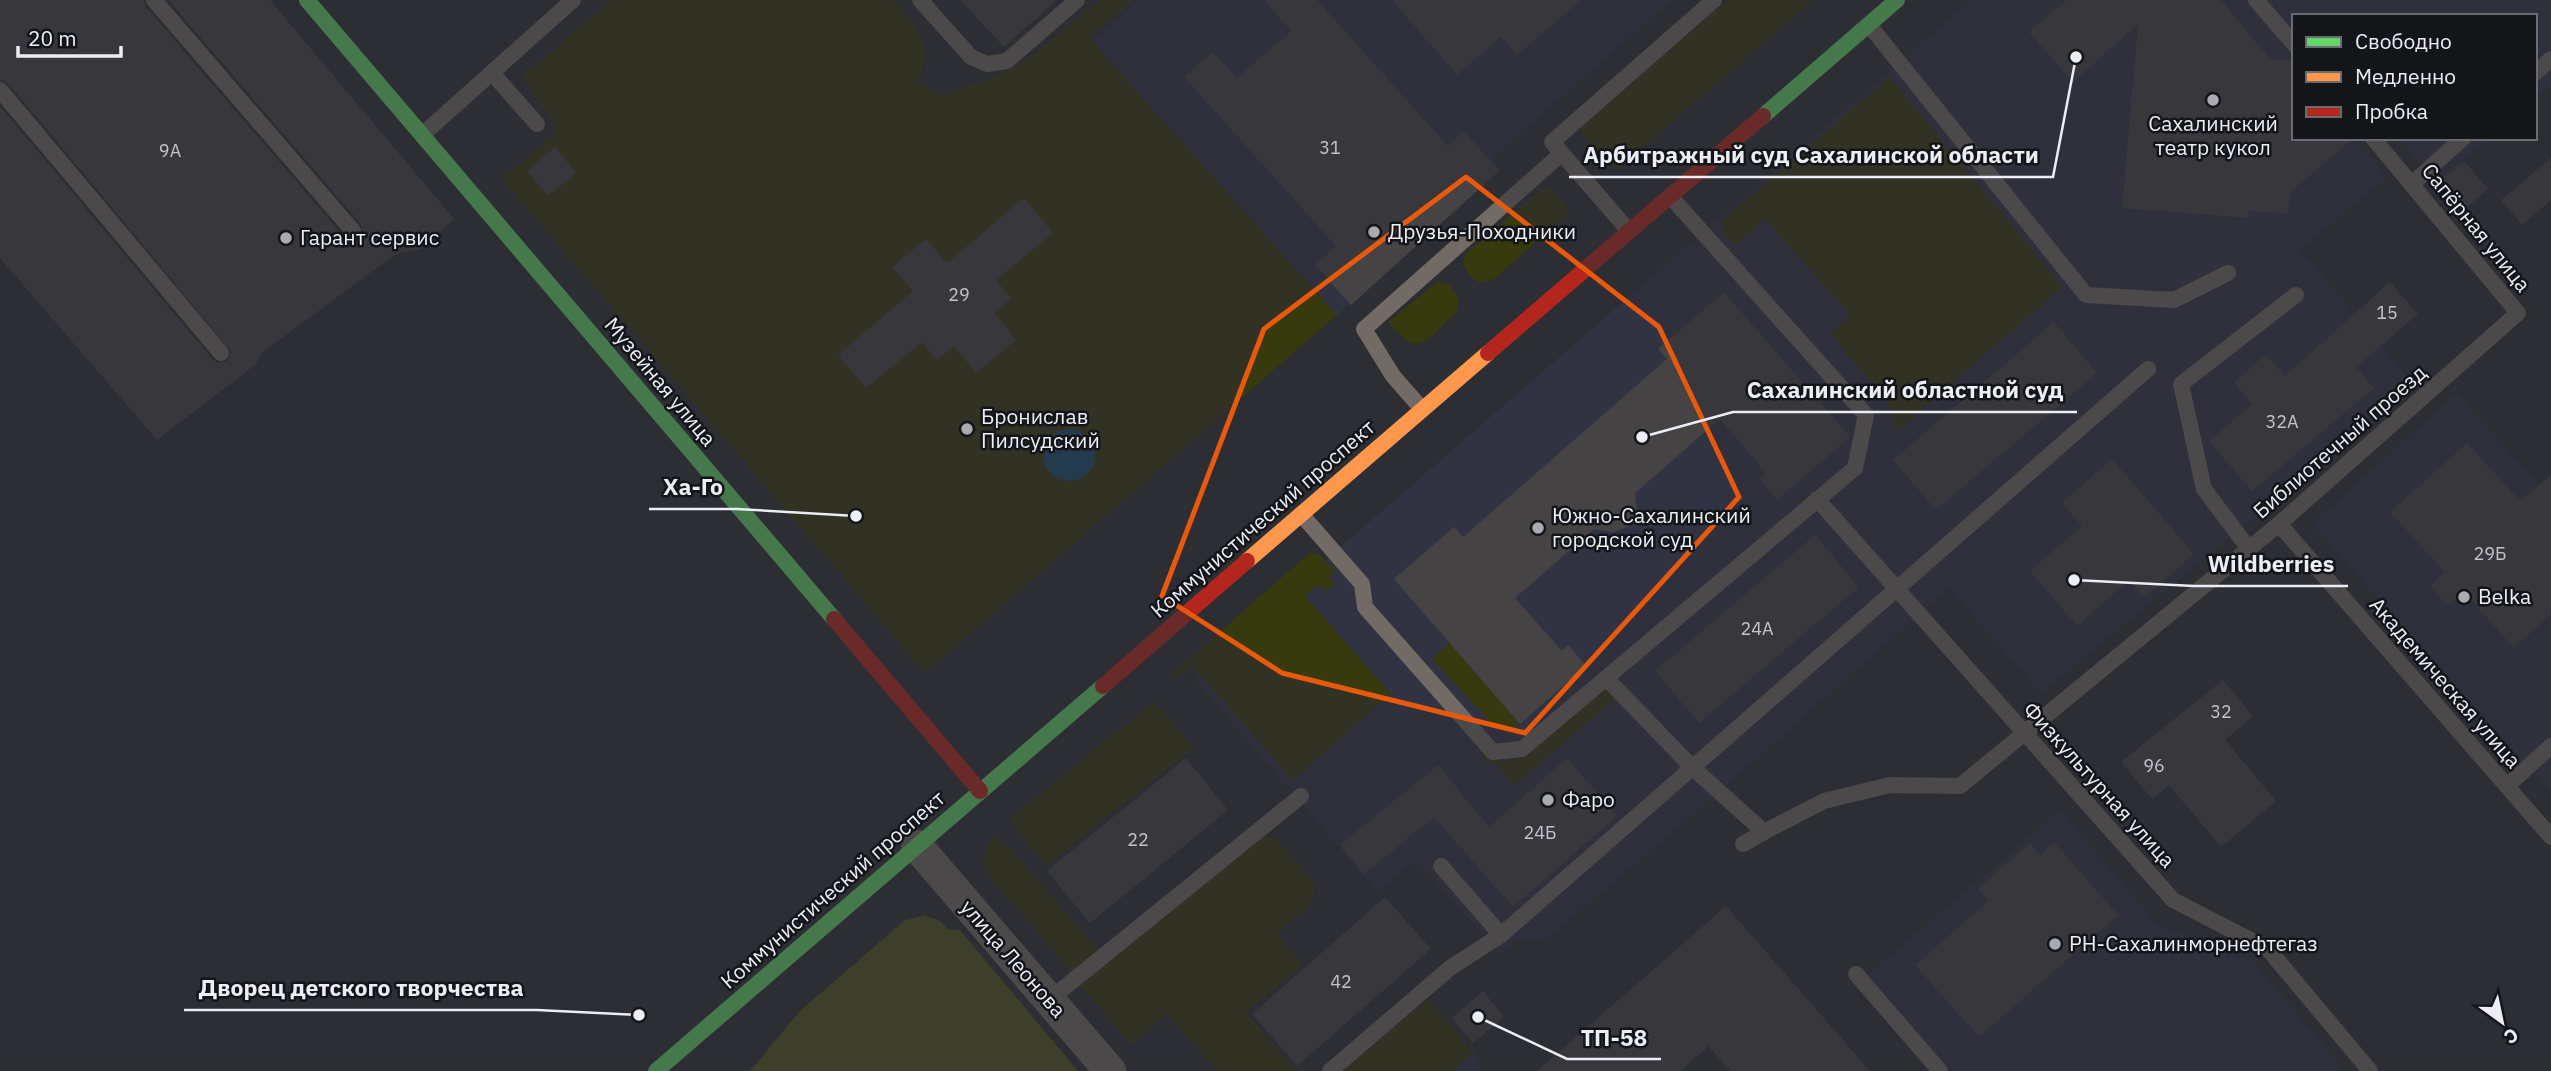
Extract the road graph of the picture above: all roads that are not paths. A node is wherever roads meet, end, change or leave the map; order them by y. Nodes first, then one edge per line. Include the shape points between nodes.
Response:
1 (155, 0) edge
2 (307, 0) edge
3 (573, 0) edge
4 (920, 0) edge
5 (1714, 0) edge
6 (1897, 0) edge
7 (2256, 0) edge
8 (1073, 1) edge
9 (1869, 24) junction
10 (2292, 42) edge
11 (2551, 59) edge
12 (2537, 71) edge
13 (492, 73) junction
14 (0, 90) edge
15 (537, 124) dead end
16 (422, 135) junction
17 (2375, 140) edge
18 (2461, 140) edge
19 (1561, 154) junction
20 (2412, 184) junction
21 (1670, 196) junction
22 (353, 231) dead end
23 (1629, 231) junction
24 (2228, 273) dead end
25 (2296, 295) dead end
26 (2518, 313) joint
27 (221, 353) dead end
28 (2148, 369) dead end
29 (1422, 410) junction
30 (1817, 499) junction
31 (1300, 514) junction
32 (2279, 524) junction
33 (2249, 549) junction
34 (1897, 589) junction
35 (1607, 679) junction
36 (2024, 733) junction
37 (2551, 746) edge
38 (1693, 768) junction
39 (2507, 786) junction
40 (980, 791) junction
41 (1301, 796) dead end
42 (1765, 832) junction
43 (2551, 837) edge
44 (1743, 844) dead end
45 (917, 846) junction
46 (1441, 866) dead end
47 (1501, 936) junction
48 (1856, 974) dead end
49 (1049, 1000) junction
50 (656, 1071) edge
51 (1110, 1071) edge
52 (1330, 1071) edge
53 (1940, 1071) edge
54 (2370, 1071) edge

1 - 22 lane
2 - 16 main road, Музейная улица
3 - 13 lane
4 - 8 lane via 971,57 986,64 1007,61
5 - 19 lane via 1552,142
6 - 9 main road, Коммунистический проспект
7 - 10 lane
9 - 21 main road, Коммунистический проспект
9 - 24 lane via 2086,295 2174,300
11 - 12 lane
13 - 15 lane
13 - 16 lane
14 - 27 lane
16 - 40 main road, Музейная улица
17 - 20 lane, Сапёрная улица
18 - 20 lane
19 - 23 lane
19 - 29 lane via 1364,329 1393,376
20 - 26 lane, Сапёрная улица
21 - 23 main road, Коммунистический проспект
21 - 30 lane via 1866,415 1855,468
23 - 29 main road, Коммунистический проспект
25 - 33 lane via 2181,384 2204,489
26 - 32 lane, Библиотечный проезд
28 - 34 lane
29 - 31 main road, Коммунистический проспект
30 - 34 lane, Физкультурная улица
30 - 35 lane
31 - 35 lane via 1362,584 1365,607 1493,752 1522,749
31 - 40 main road, Коммунистический проспект
32 - 33 lane, Библиотечный проезд
32 - 39 lane, Академическая улица
33 - 36 lane, Библиотечный проезд
34 - 36 lane, Физкультурная улица
34 - 38 lane
35 - 38 lane
36 - 42 lane, Библиотечный проезд via 1960,786 1890,785 1824,801
36 - 54 lane, Физкультурная улица via 2173,900 2268,949
37 - 39 lane
38 - 42 lane
38 - 47 lane
39 - 43 lane, Академическая улица
40 - 45 main road, Коммунистический проспект
41 - 49 lane
42 - 44 lane, Библиотечный проезд
45 - 49 street, улица Леонова
45 - 50 main road, Коммунистический проспект
46 - 47 lane
47 - 52 lane via 1450,968
48 - 53 lane
49 - 51 street, улица Леонова

